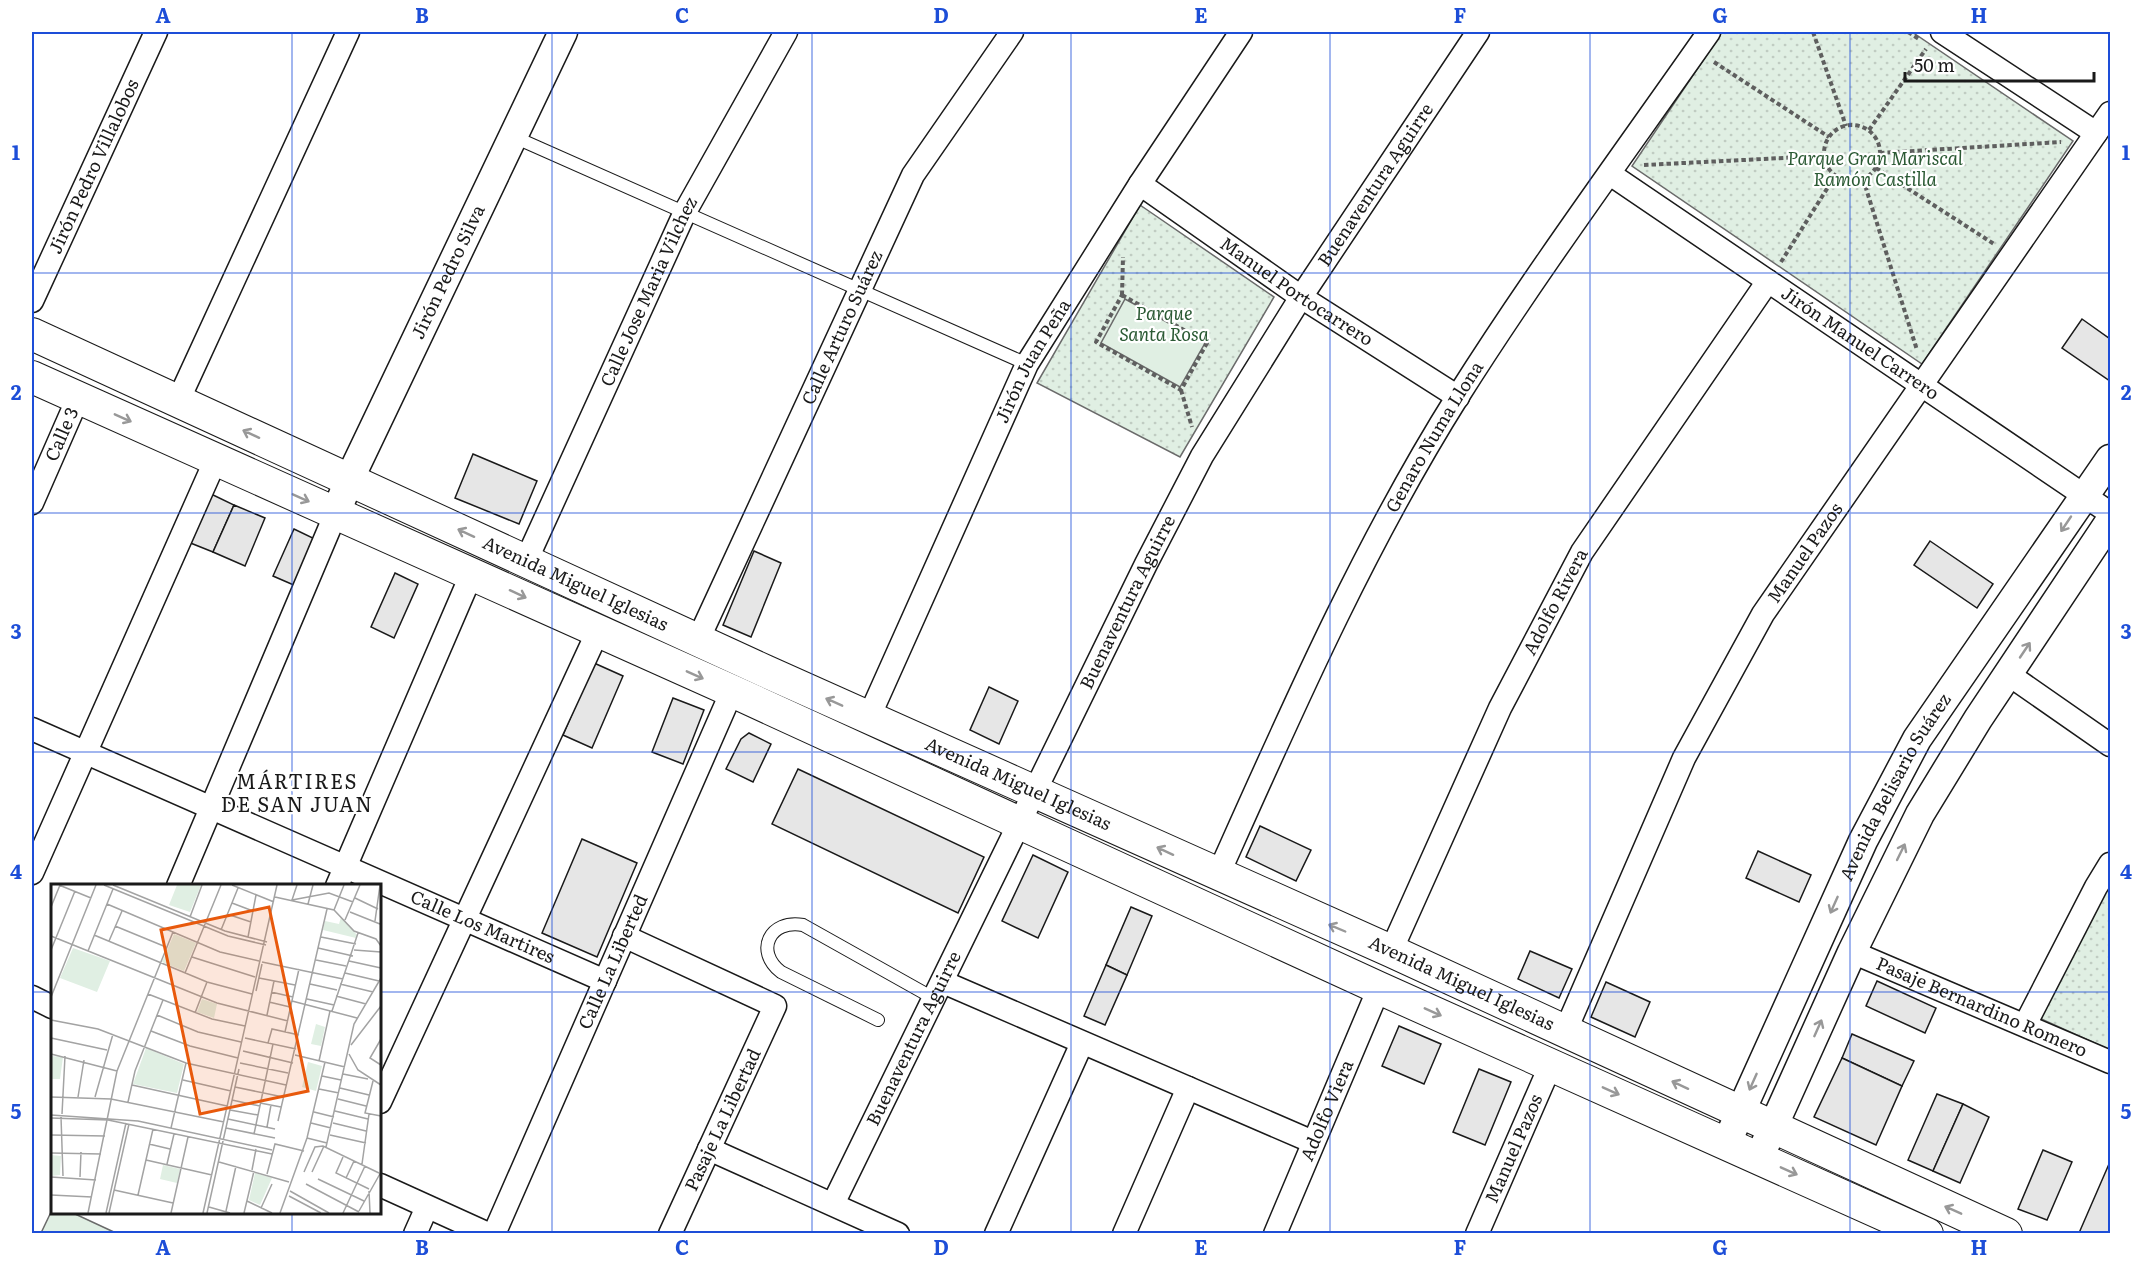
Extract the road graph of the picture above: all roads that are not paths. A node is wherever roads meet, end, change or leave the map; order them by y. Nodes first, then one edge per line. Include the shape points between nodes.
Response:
1 (156, 32) edge
2 (348, 32) edge
3 (563, 32) edge
4 (786, 32) edge
5 (1012, 32) edge
6 (1241, 32) edge
7 (1478, 32) edge
8 (1709, 32) edge
9 (1942, 32) edge
10 (2110, 112) edge
11 (2096, 133) junction
12 (511, 135) junction
13 (1610, 174) junction
14 (1140, 184) junction
15 (685, 212) junction
16 (1774, 272) junction
17 (859, 291) junction
18 (1301, 297) junction
19 (32, 301) edge
20 (32, 334) edge
21 (1027, 364) junction
22 (32, 377) edge
23 (1922, 385) junction
24 (1458, 397) junction
25 (78, 398) junction
26 (178, 401) junction
27 (216, 459) junction
28 (2110, 459) edge
29 (349, 480) junction
30 (2085, 496) junction
31 (32, 503) edge
32 (336, 513) junction
33 (2110, 513) edge
34 (2110, 521) edge
35 (526, 561) junction
36 (472, 573) junction
37 (598, 631) junction
38 (698, 640) junction
39 (2008, 674) junction
40 (732, 691) junction
41 (869, 717) junction
42 (32, 729) edge
43 (2110, 745) edge
44 (85, 752) junction
45 (1035, 791) junction
46 (211, 808) junction
47 (1020, 821) junction
48 (2110, 864) edge
49 (32, 873) edge
50 (1218, 875) junction
51 (341, 876) edge
52 (178, 884) edge
53 (364, 884) edge
54 (381, 890) edge
55 (464, 919) junction
56 (624, 936) junction
57 (1391, 951) junction
58 (1852, 952) junction
59 (605, 981) junction
60 (1379, 988) junction
61 (939, 990) junction
62 (32, 997) edge
63 (51, 1006) edge
64 (878, 1020) dead end
65 (2025, 1025) junction
66 (1565, 1032) junction
67 (1082, 1043) junction
68 (2110, 1062) edge
69 (1551, 1064) junction
70 (1188, 1088) junction
71 (381, 1100) edge
72 (1739, 1112) junction
73 (1773, 1127) junction
74 (1313, 1142) junction
75 (1726, 1142) junction
76 (709, 1149) junction
77 (1759, 1158) junction
78 (381, 1185) edge
79 (832, 1204) junction
80 (428, 1207) junction
81 (415, 1233) edge
82 (488, 1233) edge
83 (494, 1233) edge
84 (670, 1233) edge
85 (898, 1233) edge
86 (996, 1233) edge
87 (1124, 1233) edge
88 (1275, 1233) edge
89 (1477, 1233) edge
90 (1927, 1233) edge
91 (2006, 1233) edge

1 - 19 street, Jirón Pedro Villalobos
2 - 26 street
3 - 12 street, Jirón Pedro Silva
4 - 15 street, Calle Jose Maria Vilchez
5 - 17 street, Calle Arturo Suárez via 913,176
6 - 14 street, Jirón Juan Peña
7 - 18 street, Buenaventura Aguirre
8 - 13 street, Genaro Numa Llona
9 - 11 street
10 - 11 street, Manuel Pazos
11 - 23 street, Manuel Pazos
12 - 15 lane
12 - 29 street, Jirón Pedro Silva
13 - 16 street, Jirón Manuel Carrero
13 - 24 street, Genaro Numa Llona
14 - 18 street, Manuel Portocarrero
14 - 21 street, Jirón Juan Peña
15 - 17 lane
15 - 35 street, Calle Jose Maria Vilchez
16 - 23 street, Jirón Manuel Carrero
16 - 57 street, Adolfo Rivera via 1582,552 1500,708
17 - 21 lane
17 - 38 street, Calle Arturo Suárez
18 - 24 street, Manuel Portocarrero
18 - 45 street, Buenaventura Aguirre via 1198,462
20 - 26 main road, Avenida Miguel Iglesias
21 - 41 street, Jirón Juan Peña
22 - 25 main road, Avenida Miguel Iglesias
23 - 30 street, Jirón Manuel Carrero
23 - 66 street, Manuel Pazos via 1763,614 1684,758
24 - 50 street, Genaro Numa Llona via 1379,534 1313,665
25 -> 27 main road, Avenida Miguel Iglesias
25 - 31 street, Calle 3
29 -> 26 main road, Avenida Miguel Iglesias
27 -> 32 main road, Avenida Miguel Iglesias
27 - 44 street
28 - 30 street, Avenida Belisario Suárez
29 - 32 street, Jirón Pedro Silva
35 -> 29 main road, Avenida Miguel Iglesias
30 - 33 street, Jirón Manuel Carrero
30 -> 72 street, Avenida Belisario Suárez via 1917,739 1863,841
32 - 36 main road, Avenida Miguel Iglesias
32 - 46 street
39 -> 34 street, Avenida Belisario Suárez
35 - 38 main road, Avenida Miguel Iglesias
36 -> 37 main road, Avenida Miguel Iglesias
36 - 51 street
37 -> 40 main road, Avenida Miguel Iglesias
37 - 55 street
41 -> 38 main road, Avenida Miguel Iglesias
39 - 43 street
58 -> 39 street, Avenida Belisario Suárez via 1920,814
40 - 47 main road, Avenida Miguel Iglesias
40 - 56 street, Calle La Liberted
41 - 45 main road, Avenida Miguel Iglesias
42 - 44 street, Calle Los Martires
44 - 46 street, Calle Los Martires
44 - 49 street
45 - 47 street, Buenaventura Aguirre
50 -> 45 main road, Avenida Miguel Iglesias
46 - 51 street, Calle Los Martires
46 - 52 street
47 - 60 main road, Avenida Miguel Iglesias
47 - 61 street, Buenaventura Aguirre
48 - 65 street
57 -> 50 main road, Avenida Miguel Iglesias
51 - 53 street, Calle Los Martires
54 - 55 street, Calle Los Martires
55 - 59 street, Calle Los Martires
55 - 71 street
56 - 59 street, Calle La Liberted
56 - 76 street, Pasaje La Libertad via 775,1006
57 - 66 main road, Avenida Miguel Iglesias
58 - 65 street, Pasaje Bernardino Romero
73 -> 58 street, Avenida Belisario Suárez
59 - 83 street, Calle La Liberted
60 -> 69 main road, Avenida Miguel Iglesias
60 - 74 street, Adolfo Viera
61 - 64 lane via 803,926 789,923 769,938 770,964
61 - 67 street
61 - 79 street, Buenaventura Aguirre
62 - 63 street
65 - 68 street, Pasaje Bernardino Romero
72 -> 66 main road, Avenida Miguel Iglesias
67 - 70 street
67 - 86 street
69 -> 75 main road, Avenida Miguel Iglesias
69 - 89 street, Manuel Pazos
70 - 74 street
70 - 87 street
72 - 73 main road, Avenida Miguel Iglesias
72 - 75 street, Avenida Belisario Suárez
73 - 77 street, Avenida Belisario Suárez
91 -> 73 main road, Avenida Miguel Iglesias
74 - 88 street, Adolfo Viera
75 - 77 main road, Avenida Miguel Iglesias
76 - 79 street
76 - 84 street, Pasaje La Libertad
77 -> 90 main road, Avenida Miguel Iglesias
78 - 80 street
79 - 85 street
80 - 81 street
80 - 82 street

